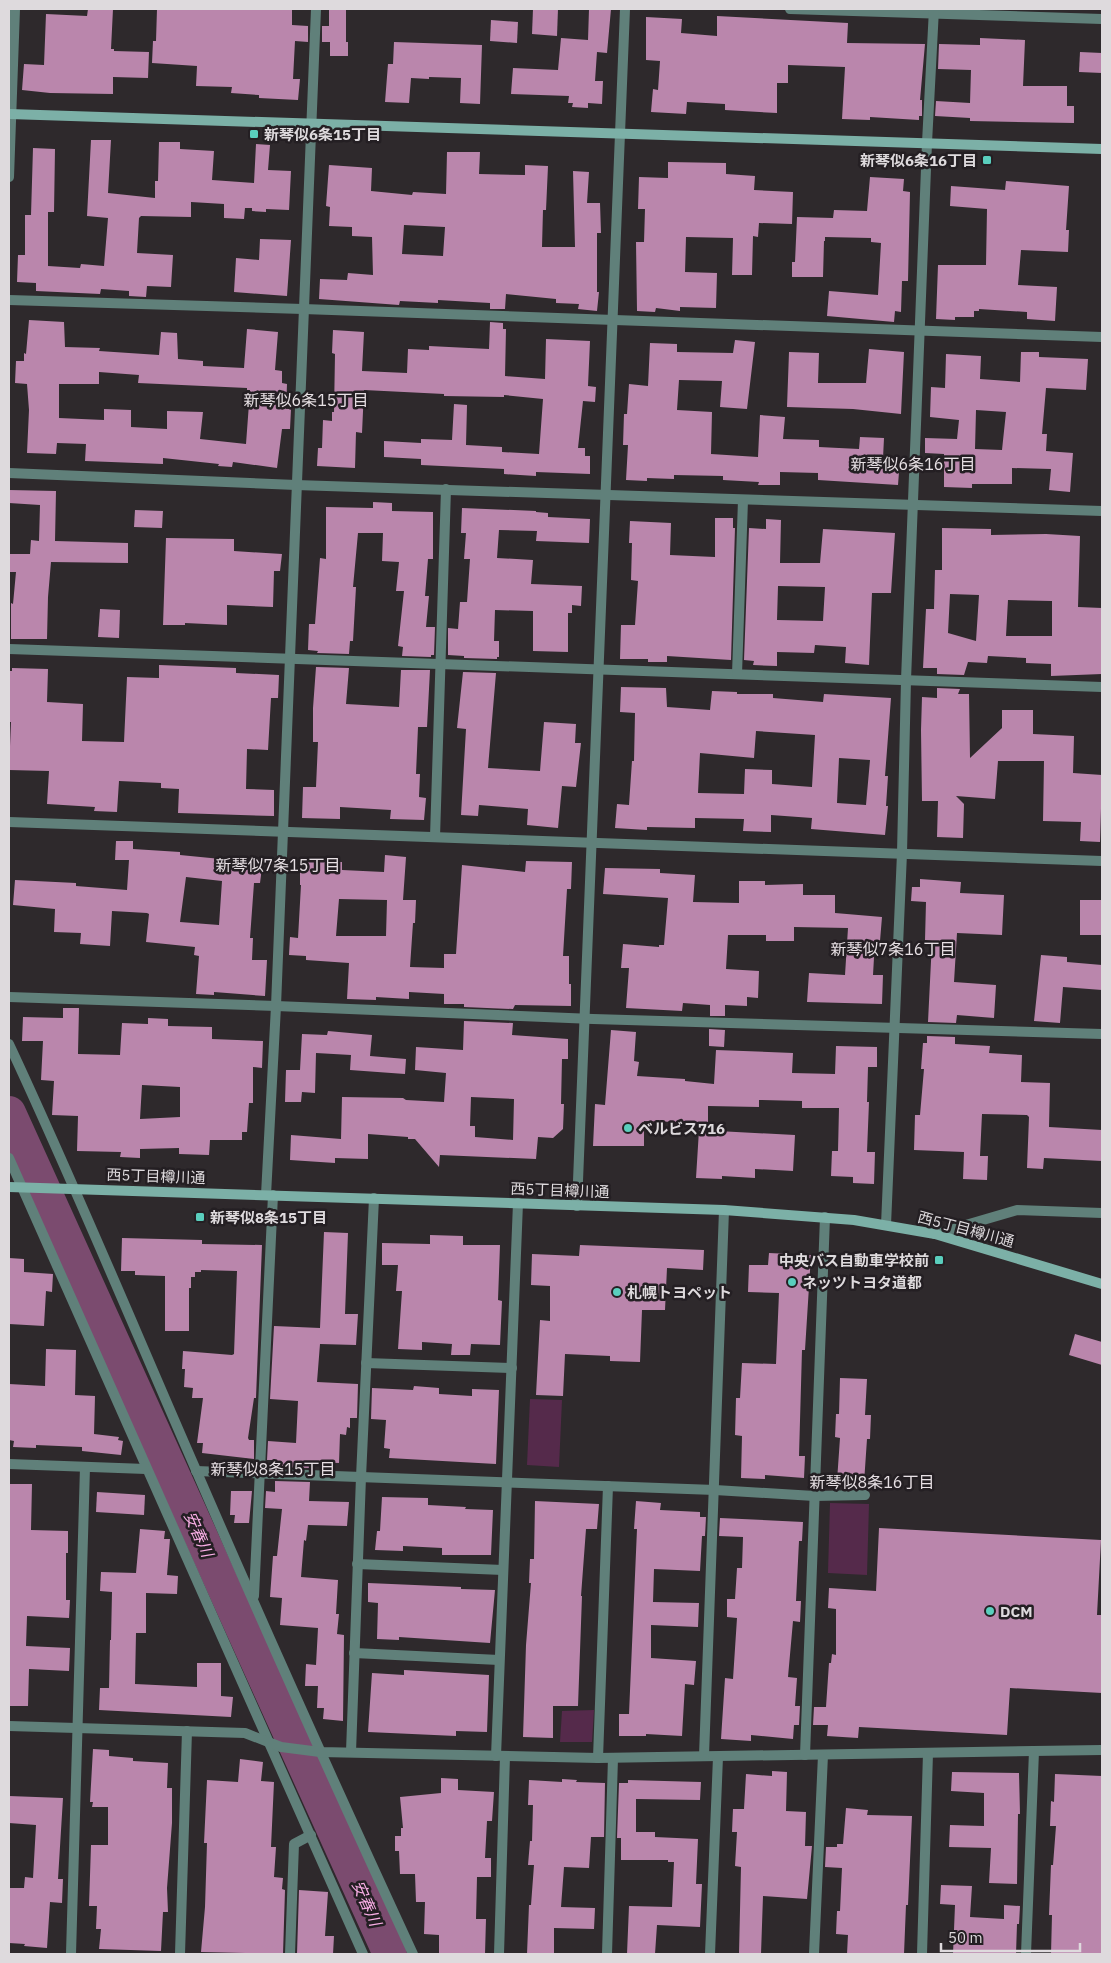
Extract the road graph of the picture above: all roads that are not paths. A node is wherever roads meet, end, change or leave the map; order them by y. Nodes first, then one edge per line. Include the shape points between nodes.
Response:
1 (16, 9) edge
2 (316, 9) edge
3 (625, 9) edge
4 (790, 9) edge
5 (934, 11) edge
6 (1102, 18) edge
7 (10, 114) edge
8 (312, 123) junction
9 (621, 133) junction
10 (927, 143) junction
11 (1102, 149) edge
12 (9, 177) edge
13 (9, 300) edge
14 (303, 309) junction
15 (613, 321) junction
16 (920, 330) junction
17 (1102, 337) edge
18 (9, 474) edge
19 (296, 485) junction
20 (446, 489) junction
21 (605, 495) junction
22 (742, 500) junction
23 (913, 504) junction
24 (1102, 511) edge
25 (9, 649) edge
26 (290, 658) junction
27 (440, 663) junction
28 (598, 669) junction
29 (737, 674) junction
30 (906, 680) junction
31 (1102, 687) edge
32 (9, 822) edge
33 (283, 832) junction
34 (435, 837) junction
35 (591, 842) junction
36 (902, 853) junction
37 (1102, 861) edge
38 (9, 997) edge
39 (276, 1006) junction
40 (584, 1019) junction
41 (894, 1028) junction
42 (1102, 1034) edge
43 (9, 1044) edge
44 (9, 1158) edge
45 (9, 1186) edge
46 (27, 1187) junction
47 (75, 1189) junction
48 (269, 1195) junction
49 (374, 1198) junction
50 (518, 1203) junction
51 (577, 1206) junction
52 (724, 1210) junction
53 (1102, 1213) edge
54 (824, 1217) junction
55 (886, 1225) junction
56 (935, 1234) junction
57 (1102, 1284) edge
58 (366, 1363) junction
59 (512, 1368) junction
60 (9, 1464) edge
61 (85, 1466) junction
62 (146, 1469) junction
63 (196, 1471) junction
64 (259, 1473) junction
65 (361, 1477) junction
66 (507, 1482) junction
67 (608, 1486) junction
68 (714, 1490) junction
69 (865, 1495) dead end
70 (814, 1496) junction
71 (358, 1564) junction
72 (503, 1570) junction
73 (253, 1600) junction
74 (354, 1653) junction
75 (499, 1660) junction
76 (9, 1726) edge
77 (76, 1728) junction
78 (187, 1732) junction
79 (270, 1742) junction
80 (1102, 1750) edge
81 (1034, 1751) junction
82 (316, 1752) junction
83 (351, 1752) junction
84 (928, 1753) junction
85 (805, 1755) junction
86 (823, 1755) junction
87 (500, 1756) junction
88 (704, 1756) junction
89 (718, 1757) junction
90 (598, 1758) junction
91 (613, 1758) junction
92 (311, 1835) junction
93 (71, 1954) edge
94 (180, 1954) edge
95 (290, 1954) edge
96 (363, 1954) edge
97 (413, 1954) edge
98 (499, 1954) edge
99 (607, 1954) edge
100 (710, 1954) edge
101 (814, 1954) edge
102 (922, 1954) edge
103 (1026, 1954) edge

1 - 7 street
2 - 8 street
3 - 9 street
4 - 5 street
5 - 6 street
5 - 10 street
7 - 8 main road
7 - 12 street
8 - 9 main road
8 - 14 street
9 - 10 main road
9 - 15 street
10 - 11 main road
10 - 16 street
13 - 14 street
14 - 15 street
14 - 19 street
15 - 16 street
15 - 21 street
16 - 17 street
16 - 23 street
18 - 19 street
19 - 20 street
19 - 26 street
20 - 21 street
20 - 27 street
21 - 22 street
21 - 28 street
22 - 23 street
22 - 29 street
23 - 24 street
23 - 30 street
25 - 26 street
26 - 27 street
26 - 33 street
27 - 28 street
27 - 34 street
28 - 29 street
28 - 35 street
29 - 30 street
30 - 31 street
30 - 36 street
32 - 33 street
33 - 34 street
33 - 39 street
34 - 35 street
35 - 36 street
35 - 40 street
36 - 37 street
36 - 41 street
38 - 39 street
39 - 40 street
39 - 48 street
40 - 41 street
40 - 51 street
41 - 42 street
41 - 55 street
43 - 47 street
44 - 46 street
45 - 46 main road, 西5丁目樽川通
46 - 47 main road, 西5丁目樽川通
46 - 62 street
47 - 48 main road, 西5丁目樽川通
47 - 63 street
48 - 49 main road, 西5丁目樽川通
48 - 64 street
49 - 50 main road, 西5丁目樽川通
49 - 58 street
50 - 51 main road, 西5丁目樽川通
50 - 59 street
51 - 52 main road, 西5丁目樽川通
52 - 54 main road, 西5丁目樽川通
52 - 68 street
53 - 56 street via 1017,1210
54 - 55 main road, 西5丁目樽川通
54 - 70 street
55 - 56 main road, 西5丁目樽川通
56 - 57 main road, 西5丁目樽川通
58 - 59 street
58 - 65 street
59 - 66 street
60 - 61 street
61 - 62 street
61 - 77 street
62 - 79 street
63 - 64 street
63 - 73 street
64 - 65 street
64 - 73 street
65 - 66 street
65 - 71 street
66 - 67 street
66 - 72 street
67 - 68 street
67 - 90 street
68 - 70 street
68 - 88 street
69 - 70 street
70 - 85 street
71 - 72 street
71 - 74 street
72 - 75 street
73 - 82 street
74 - 75 street
74 - 83 street
75 - 87 street
76 - 77 street
77 - 78 street
77 - 93 street
78 - 79 street via 245,1733
78 - 94 street
79 - 82 street via 281,1747
79 - 92 street
80 - 81 street
81 - 84 street
81 - 103 street
82 - 83 street
82 - 97 street
83 - 87 street
84 - 86 street
84 - 102 street
85 - 86 street
85 - 89 street
86 - 101 street
87 - 90 street
87 - 98 street
88 - 89 street
88 - 91 street
89 - 100 street
90 - 91 street
91 - 99 street
92 - 95 street via 294,1844
92 - 96 street

